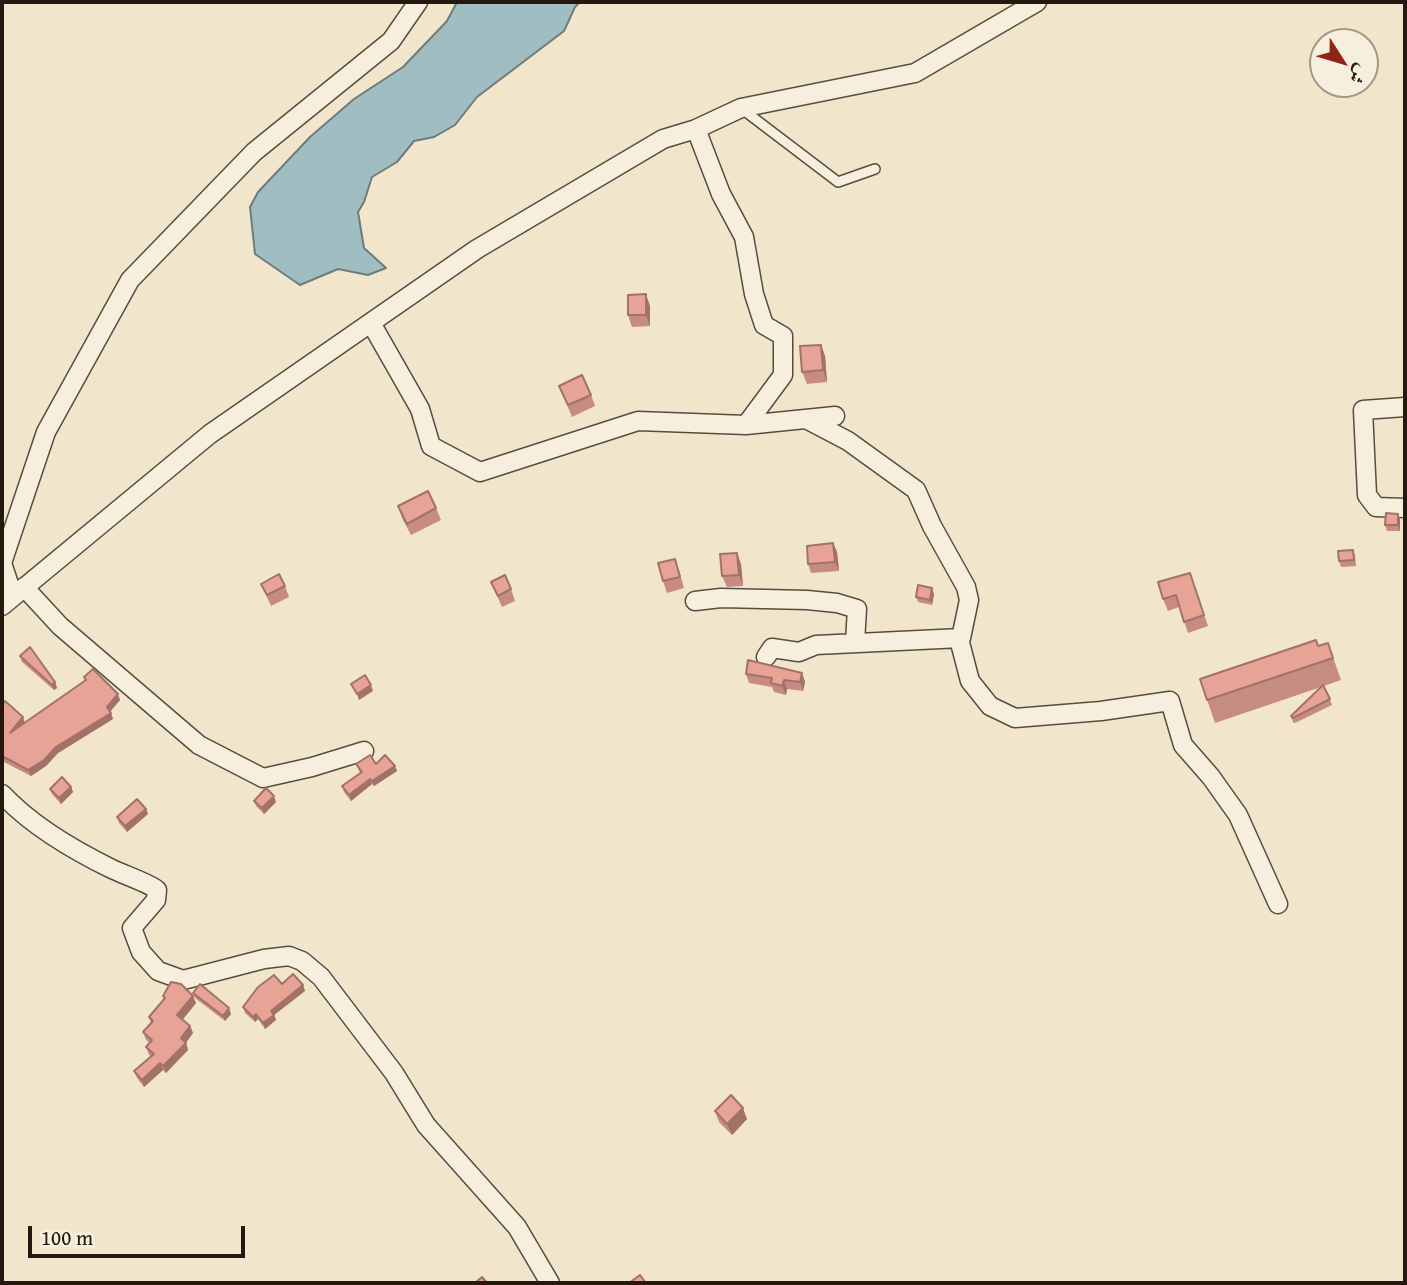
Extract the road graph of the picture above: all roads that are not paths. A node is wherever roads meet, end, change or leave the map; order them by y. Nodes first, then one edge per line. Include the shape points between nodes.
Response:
1 (418, 2) edge
2 (1037, 2) edge
3 (741, 108) junction
4 (696, 129) junction
5 (875, 169) dead end
6 (371, 323) junction
7 (1405, 407) edge
8 (835, 416) dead end
9 (806, 419) junction
10 (746, 425) junction
11 (1405, 508) edge
12 (13, 596) edge
13 (695, 601) dead end
14 (959, 639) junction
15 (855, 642) junction
16 (766, 657) dead end
17 (364, 751) dead end
18 (2, 794) edge
19 (1278, 904) dead end
20 (550, 1283) edge

1 - 12 street via 391,41 254,152 131,280 46,432 2,563
2 - 3 street via 915,74
3 - 4 street
3 - 5 lane via 838,182
4 - 6 street via 663,139 489,243
4 - 10 street via 721,194 744,237 764,325 783,336 783,374
6 - 10 street via 420,409 432,446 480,472 638,421
6 - 12 street via 211,434
7 - 11 street via 1363,410 1367,495 1377,507
8 - 9 street
9 - 10 street
9 - 14 street via 848,441 916,490 966,587 969,600
12 - 17 street via 61,626 199,745 262,778
13 - 15 street via 837,603 857,609
14 - 15 street
14 - 19 street via 970,681 990,706 1016,718 1170,701 1183,745 1238,815
15 - 16 street via 816,645 799,652 772,648
18 - 20 street via 51,834 157,890 156,900 132,929 141,952 158,971 183,981 289,956 321,977 394,1073 426,1125 517,1227

